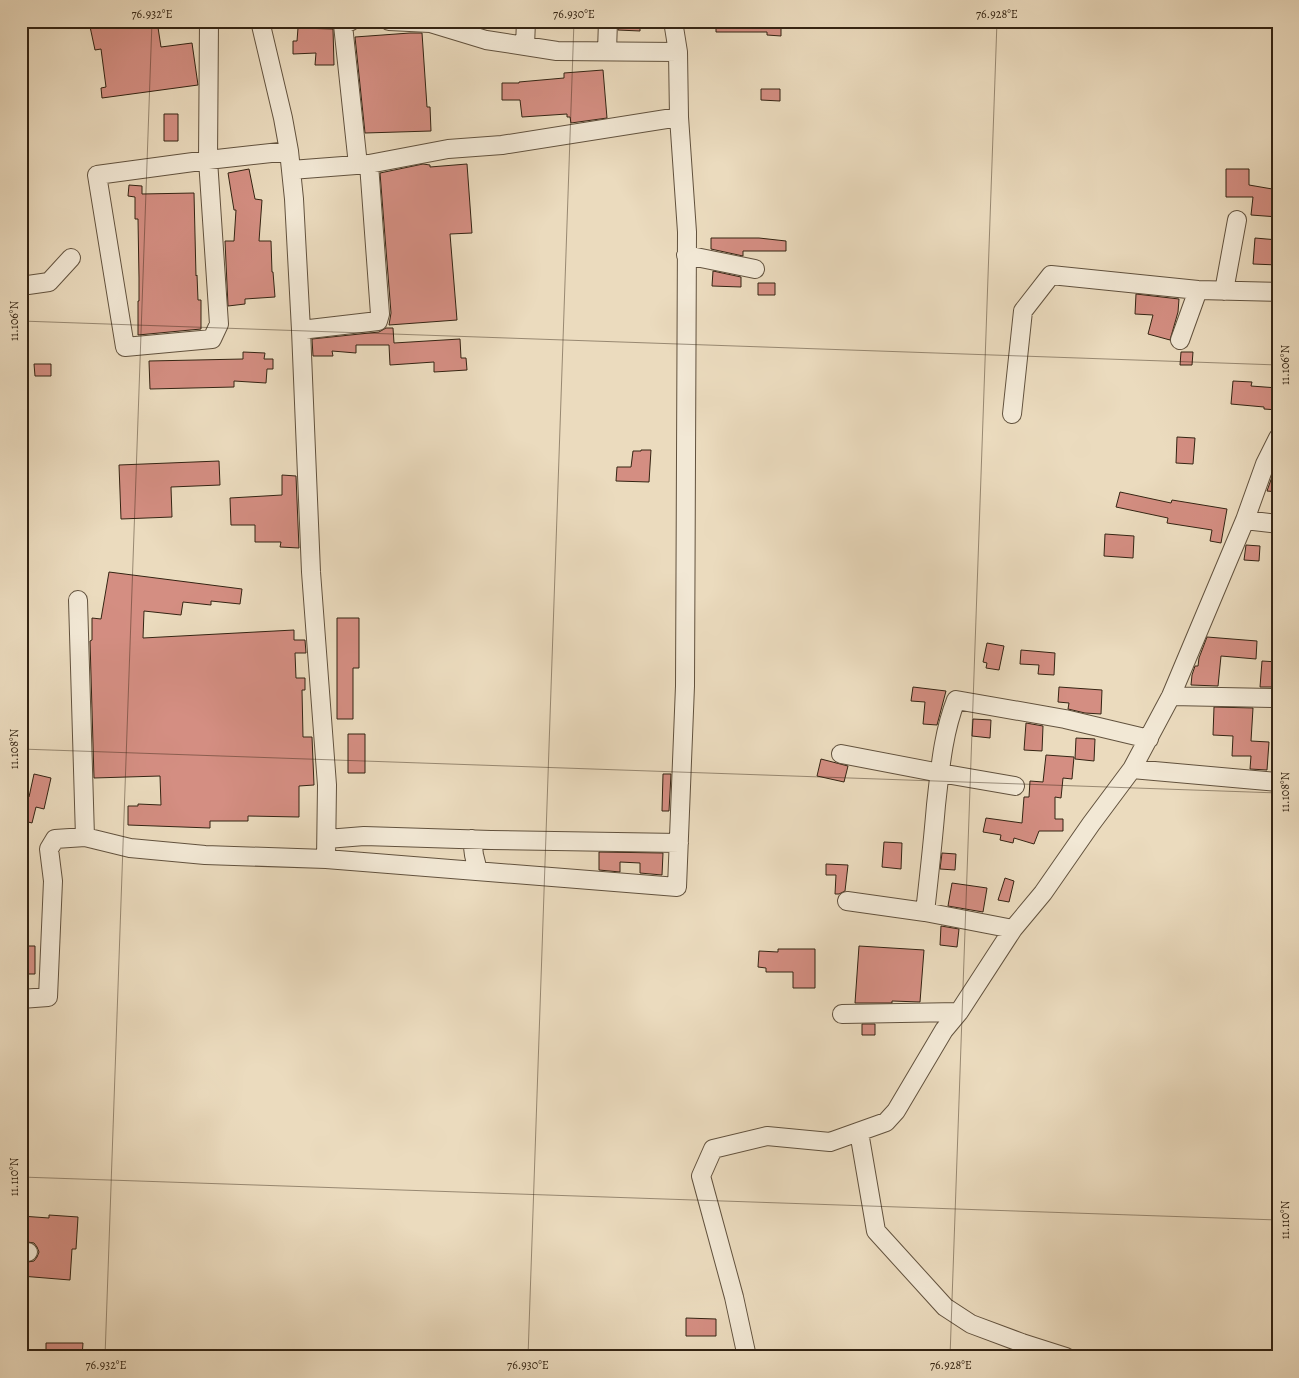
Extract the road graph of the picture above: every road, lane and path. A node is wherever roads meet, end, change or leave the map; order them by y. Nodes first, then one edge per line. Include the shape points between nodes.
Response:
1 (209, 21) edge
2 (260, 21) edge
3 (351, 21) edge
4 (389, 21) edge
5 (526, 21) edge
6 (608, 21) edge
7 (673, 21) edge
8 (525, 46) junction
9 (607, 51) junction
10 (678, 52) junction
11 (679, 117) junction
12 (289, 151) junction
13 (208, 160) junction
14 (363, 164) junction
15 (291, 170) junction
16 (1236, 220) dead end
17 (686, 255) junction
18 (72, 258) dead end
19 (755, 270) dead end
20 (21, 286) edge
21 (1198, 290) junction
22 (1224, 291) junction
23 (1278, 292) edge
24 (301, 330) junction
25 (1180, 340) dead end
26 (1012, 414) dead end
27 (1278, 438) edge
28 (1272, 465) edge
29 (1245, 520) junction
30 (1278, 524) edge
31 (78, 600) dead end
32 (1171, 696) junction
33 (1278, 698) edge
34 (1149, 739) junction
35 (841, 754) dead end
36 (1132, 769) junction
37 (940, 773) junction
38 (1278, 782) edge
39 (1015, 786) dead end
40 (85, 837) junction
41 (327, 839) junction
42 (472, 839) junction
43 (679, 843) junction
44 (326, 859) junction
45 (478, 871) junction
46 (847, 901) dead end
47 (925, 912) junction
48 (1012, 929) junction
49 (21, 999) edge
50 (959, 1012) junction
51 (842, 1014) dead end
52 (859, 1132) junction
53 (747, 1357) edge
54 (1066, 1357) edge

1 - 13 street
2 - 12 street
3 - 14 street via 343,25
4 - 8 street via 430,23 486,40
5 - 8 street
6 - 9 street
7 - 10 street
8 - 9 street via 557,51
9 - 10 street
10 - 11 street
11 - 14 street
11 - 17 street
12 - 13 street
12 - 15 street
13 - 13 street via 97,175 125,346 212,339 219,324
14 - 15 street
14 - 24 street via 380,314 378,321
15 - 24 street
16 - 22 street
17 - 19 street
17 - 43 street via 685,686
18 - 20 street via 49,282
21 - 22 street
21 - 25 street
21 - 26 street via 1051,275 1023,311
22 - 23 street
24 - 41 street via 311,572 328,784
27 - 28 street
28 - 29 street
29 - 30 street
29 - 32 street
31 - 40 street
32 - 33 street
32 - 34 street
34 - 36 street
34 - 37 street via 1065,719 956,700
35 - 37 street
36 - 38 street
36 - 48 street via 1043,893
37 - 39 street
37 - 47 street
40 - 44 street via 130,848 205,855
40 - 49 street via 55,839 48,849 53,881 48,997
41 - 42 street via 364,836
41 - 44 street
42 - 43 street
42 - 45 street
43 - 45 street via 677,887
44 - 45 street
46 - 47 street
47 - 48 street
48 - 50 street
50 - 51 street
50 - 52 street via 944,1030 896,1111 886,1122
52 - 53 street via 830,1142 767,1136 713,1149 701,1176
52 - 54 street via 876,1231 945,1307 971,1324

